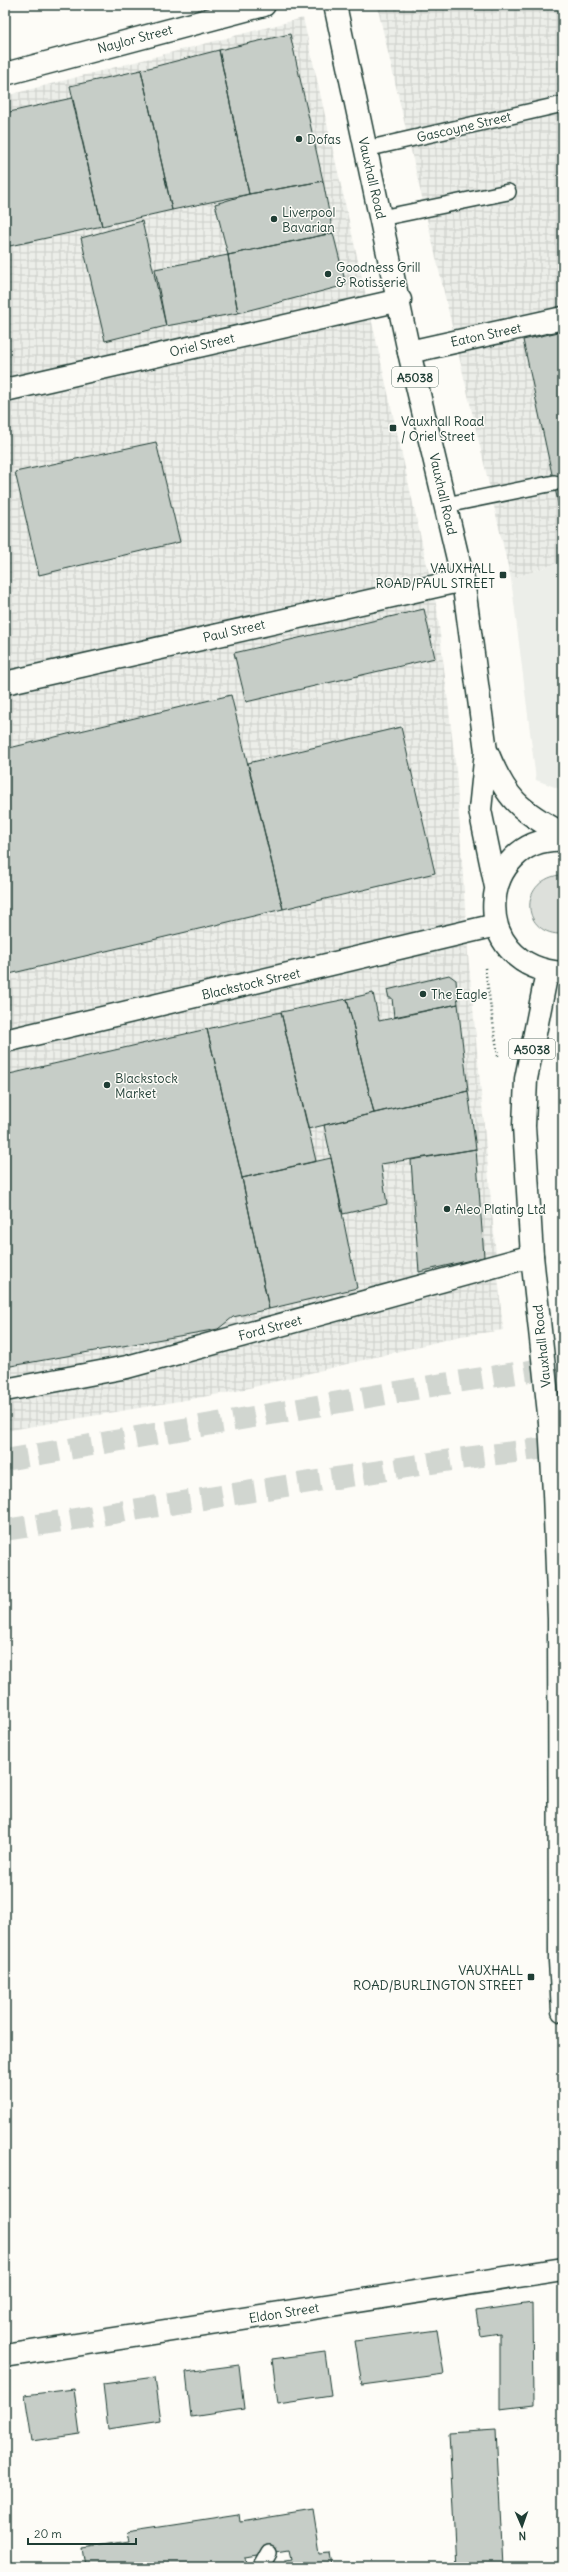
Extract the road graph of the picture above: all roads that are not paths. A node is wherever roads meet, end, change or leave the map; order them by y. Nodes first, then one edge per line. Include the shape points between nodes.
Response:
1 (264, 5) edge
2 (335, 5) edge
3 (5, 73) edge
4 (563, 104) edge
5 (366, 150) junction
6 (508, 192) dead end
7 (382, 218) junction
8 (400, 300) junction
9 (563, 318) edge
10 (409, 352) junction
11 (5, 390) edge
12 (554, 483) dead end
13 (446, 505) junction
14 (463, 580) junction
15 (5, 683) edge
16 (486, 751) junction
17 (563, 834) edge
18 (563, 840) edge
19 (496, 887) junction
20 (496, 925) junction
21 (555, 972) edge
22 (5, 1041) edge
23 (532, 1256) junction
24 (5, 1390) edge
25 (563, 2011) edge
26 (563, 2270) edge
27 (5, 2356) edge
28 (269, 2553) dead end
29 (261, 2567) edge

1 - 3 street, Naylor Street
2 - 5 street, Vauxhall Road / A5038
4 - 5 lane, Gascoyne Street
5 - 7 street, Vauxhall Road / A5038
6 - 7 lane
7 - 8 street, Vauxhall Road / A5038
8 - 10 street, Vauxhall Road / A5038
8 - 11 street, Oriel Street
9 - 10 street, Eaton Street
10 - 13 street, Vauxhall Road / A5038
12 - 13 lane
13 - 14 street, Vauxhall Road / A5038
14 - 15 street, Paul Street
14 - 16 street, Vauxhall Road / A5038
16 - 17 street, Vauxhall Road / A5038 via 501,783 520,808
16 - 19 street, Vauxhall Road / A5038 via 480,810
18 - 19 street, A5038 via 536,844 518,855 506,867
19 - 20 street, A5038 via 493,904
20 - 21 street, A5038 via 504,943 516,957 530,966
20 - 22 street, Blackstock Street
21 - 23 street, Vauxhall Road / A5038 via 526,1079 524,1126
23 - 24 street, Ford Street via 127,1367
23 - 25 street, Vauxhall Road / A5038 via 550,1423 554,1493 559,1619 560,1961
26 - 27 street, Eldon Street
28 - 29 lane

